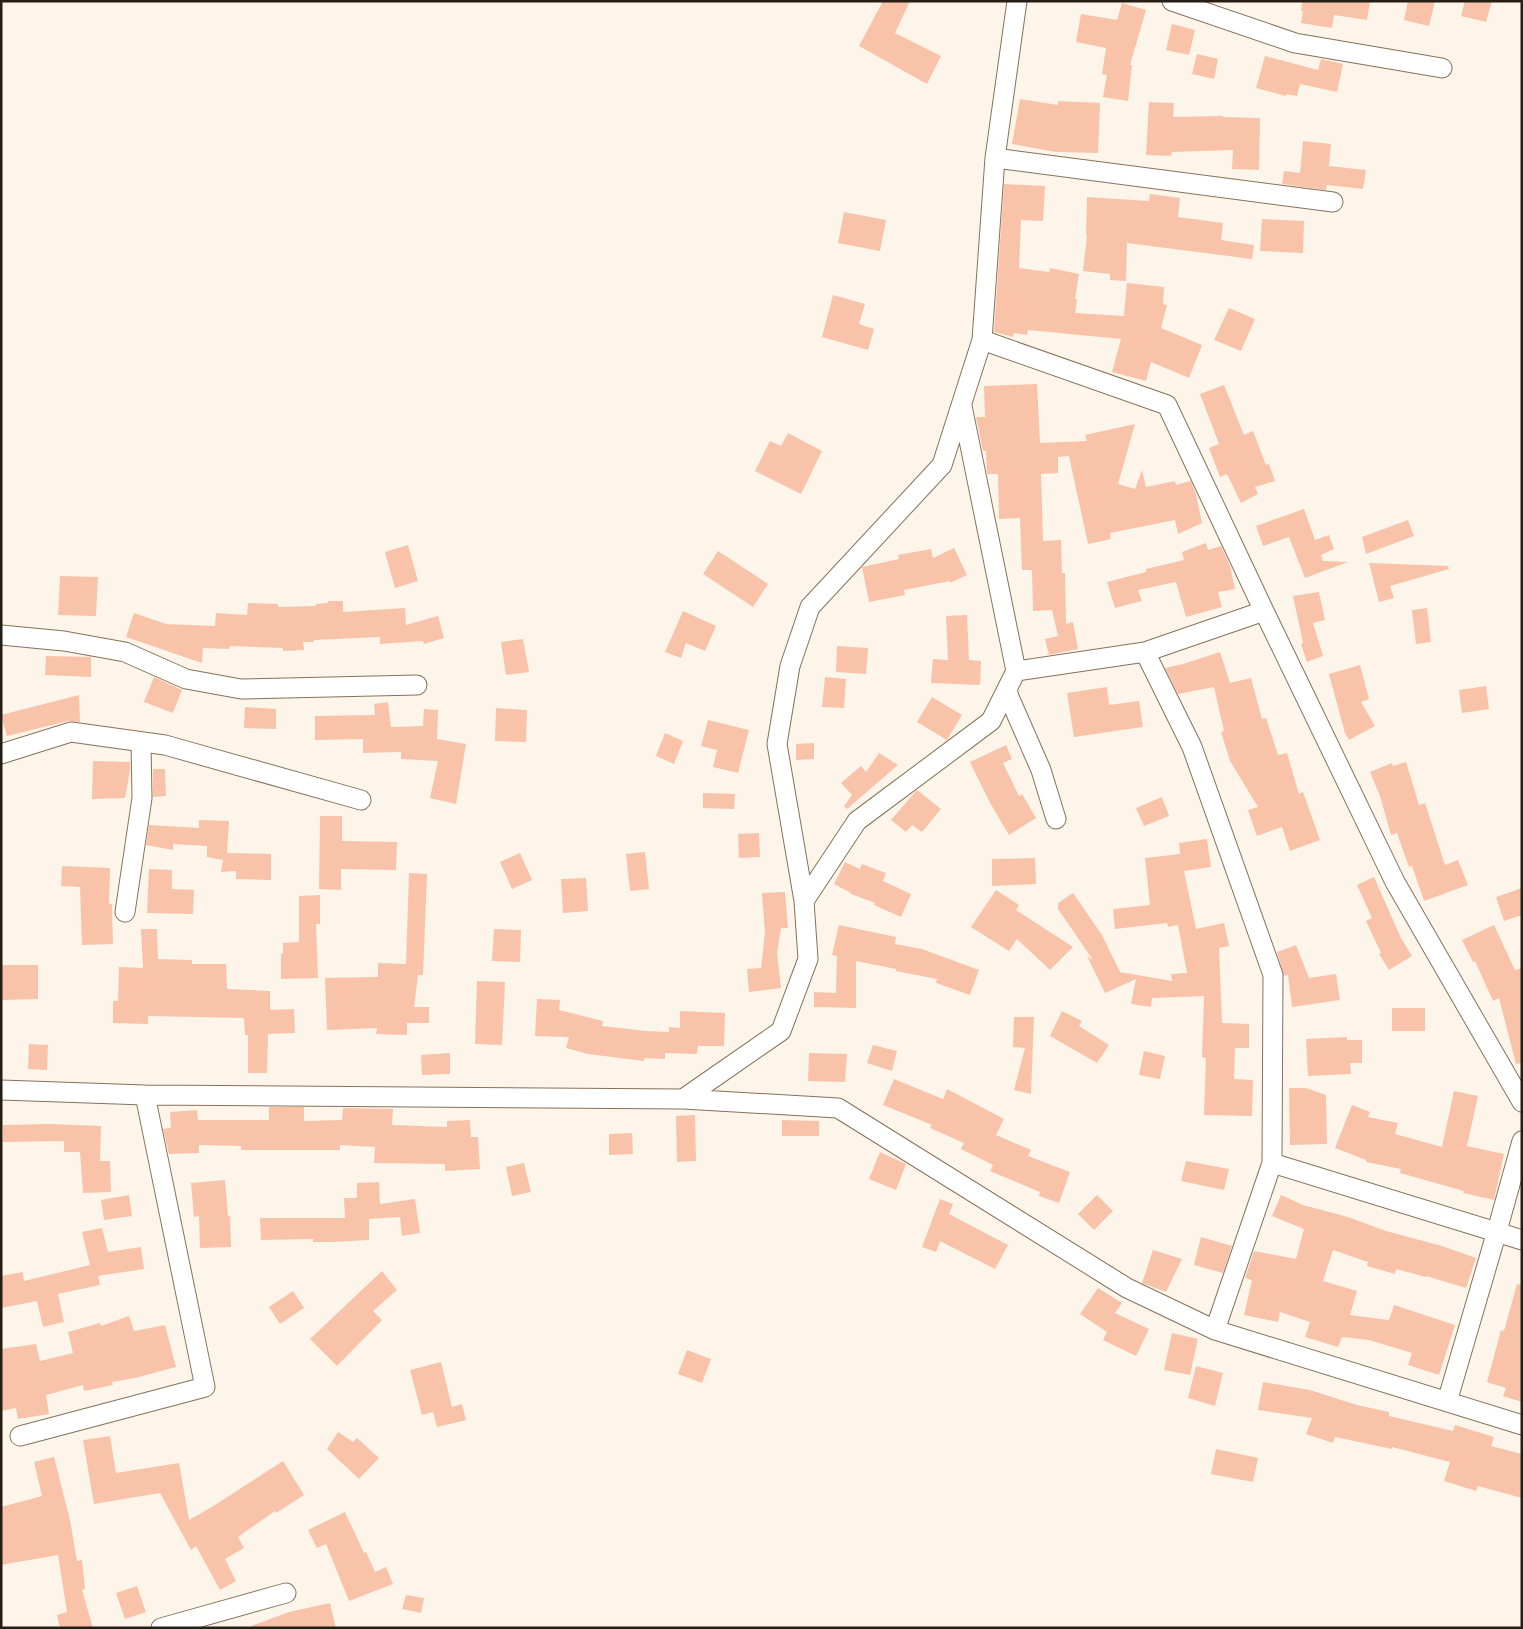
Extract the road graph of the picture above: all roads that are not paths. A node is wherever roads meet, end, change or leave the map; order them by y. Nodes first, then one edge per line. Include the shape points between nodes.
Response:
1 (1017, 1) edge
2 (1172, 1) edge
3 (1442, 68) dead end
4 (995, 158) junction
5 (1333, 202) dead end
6 (982, 340) junction
7 (962, 404) junction
8 (1264, 611) junction
9 (1, 635) edge
10 (1145, 652) junction
11 (1016, 670) junction
12 (417, 685) dead end
13 (1007, 689) junction
14 (141, 742) junction
15 (1, 754) edge
16 (361, 800) dead end
17 (1056, 820) dead end
18 (804, 901) junction
19 (125, 912) dead end
20 (1, 1090) edge
21 (145, 1094) junction
22 (684, 1099) junction
23 (1522, 1102) edge
24 (1522, 1141) edge
25 (1272, 1163) junction
26 (1497, 1232) junction
27 (1522, 1240) edge
28 (1214, 1330) junction
29 (1447, 1402) junction
30 (1522, 1425) edge
31 (20, 1436) dead end
32 (286, 1593) dead end
33 (161, 1628) edge

1 - 4 street
2 - 3 street via 1295,43
4 - 5 street
4 - 6 street
6 - 7 street
6 - 8 street via 1167,405
7 - 11 street
7 - 18 street via 942,465 810,608 790,666 777,744
8 - 10 street
8 - 23 street via 1394,882
9 - 12 street via 64,641 125,652 186,679 241,689
10 - 11 street
10 - 25 street via 1192,747 1273,975
11 - 13 street
13 - 17 street via 1008,698 1041,770
13 - 18 street via 991,721 857,821
14 - 15 street via 71,732
14 - 16 street via 165,745
14 - 19 street via 142,798
18 - 22 street via 808,959 781,1030
20 - 21 street
21 - 22 street
21 - 31 street via 205,1387
22 - 28 street via 838,1108 1127,1288
24 - 26 street
25 - 26 street
25 - 28 street
26 - 27 street
26 - 29 street
28 - 29 street
29 - 30 street
32 - 33 street

